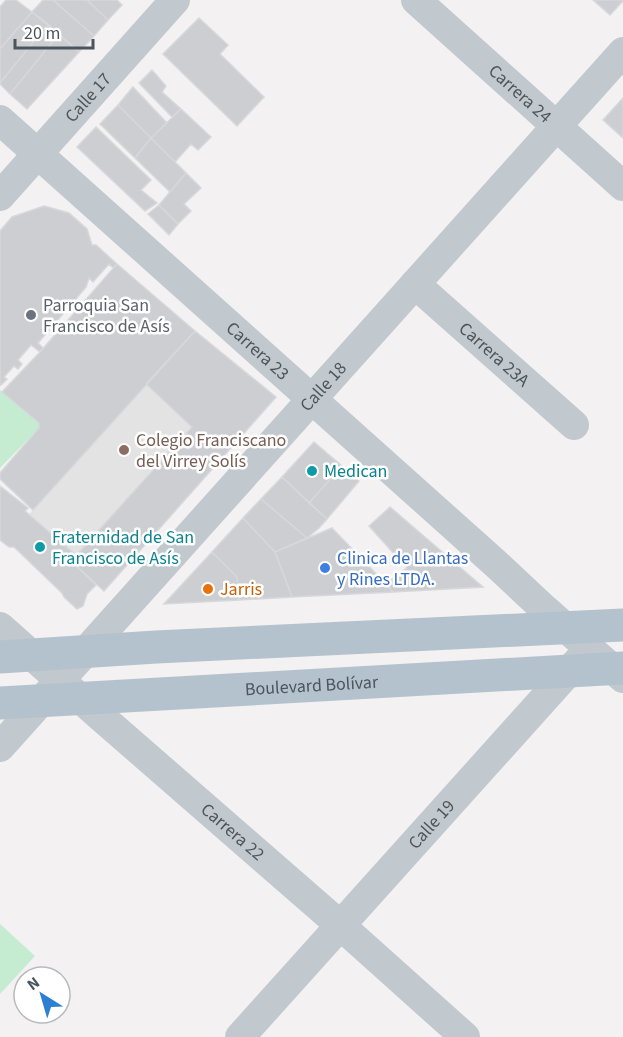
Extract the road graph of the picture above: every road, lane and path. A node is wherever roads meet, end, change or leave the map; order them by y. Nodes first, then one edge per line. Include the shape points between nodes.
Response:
1 (175, 0) edge
2 (416, 0) edge
3 (623, 52) edge
4 (0, 120) edge
5 (557, 126) junction
6 (38, 154) junction
7 (623, 186) edge
8 (0, 196) edge
9 (415, 284) junction
10 (312, 399) junction
11 (574, 425) dead end
12 (0, 627) edge
13 (604, 647) edge
14 (86, 651) junction
15 (32, 656) junction
16 (0, 657) edge
17 (60, 693) junction
18 (0, 703) edge
19 (0, 747) edge
20 (340, 925) junction
21 (240, 1037) edge
22 (465, 1037) edge

1 - 6 street, Calle 17
2 - 5 street, Carrera 24
3 - 5 street, Calle 18
4 - 6 street, Carrera 23
5 - 7 street, Carrera 24
5 - 9 street, Calle 18
6 - 8 street, Calle 17
6 - 10 street, Carrera 23
9 - 10 street, Calle 18
9 - 11 street, Carrera 23A
10 - 13 street, Carrera 23
10 - 14 street, Calle 18
12 - 15 street, Carrera 22
13 - 14 main road
13 - 17 main road, Boulevard Bolívar
13 - 20 street, Calle 19
14 - 15 main road
14 - 17 street, Calle 18
15 - 16 main road
15 - 17 street, Carrera 22
17 - 18 main road, Boulevard Bolívar
17 - 19 street, Calle 18
17 - 20 street, Carrera 22
20 - 21 street, Calle 19
20 - 22 street, Carrera 22

